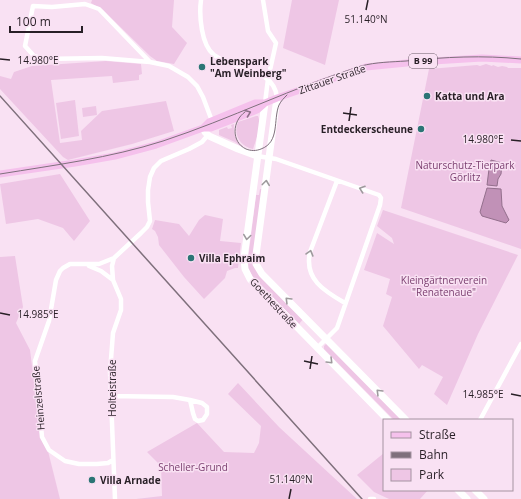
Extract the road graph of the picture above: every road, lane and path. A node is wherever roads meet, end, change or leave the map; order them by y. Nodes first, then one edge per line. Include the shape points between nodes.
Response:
1 (201, 0) edge
2 (263, 0) edge
3 (521, 60) edge
4 (150, 62) junction
5 (268, 79) junction
6 (277, 98) junction
7 (266, 103) junction
8 (212, 121) junction
9 (203, 128) junction
10 (208, 135) junction
11 (257, 156) junction
12 (269, 158) junction
13 (1, 175) edge
14 (337, 181) junction
15 (114, 258) junction
16 (88, 265) junction
17 (113, 280) junction
18 (345, 302) junction
19 (327, 339) junction
20 (521, 344) edge
21 (317, 348) junction
22 (111, 396) junction
23 (190, 400) junction
24 (387, 419) edge
25 (405, 419) edge
26 (481, 419) edge
27 (113, 460) junction
28 (459, 491) edge
29 (476, 491) edge
30 (115, 499) edge
31 (370, 499) edge
32 (374, 499) edge
33 (467, 499) edge
34 (484, 499) edge

1 - 5 street via 201,26 209,50 214,55
2 - 5 street via 268,30 276,43
3 - 6 main road, Zittauer Straße / B 99 via 482,58 366,67
4 - 4 street via 102,58 49,59 34,56 25,46 33,6 85,4 96,7
4 - 8 street via 169,66 188,77 197,86
5 - 6 street via 276,87
5 - 7 street
6 - 7 main road, Zittauer Straße / B 99
6 - 12 street, Goethestraße
7 - 8 main road, Zittauer Straße / B 99 via 255,103
9 -> 7 main road, Zittauer Straße / B 99 via 211,128 257,110
7 - 11 street, Goethestraße
8 - 9 main road, Zittauer Straße / B 99
9 - 10 street
9 - 13 main road, Zittauer Straße / B 99 via 115,156
10 - 11 street
10 - 15 street, Heinzelstraße via 202,142 161,161 154,168 148,190 148,227
11 - 12 street
11 -> 21 street, Goethestraße via 244,258 245,269 250,279
12 - 14 street
19 -> 12 street, Goethestraße via 262,274 256,264
18 -> 14 street via 316,281 309,271 308,261
18 -> 14 street via 381,198 379,195
15 - 16 street, Heinzelstraße
15 - 17 street, Holteistraße
16 - 17 street
16 - 27 street, Heinzelstraße via 73,263 60,272 56,280 49,321 35,361 41,430 45,445 65,460 79,464 108,463
17 - 22 street, Holteistraße via 121,299 121,310 113,332
18 - 19 street via 337,328
19 - 21 street
25 -> 19 street, Goethestraße
20 - 26 street
21 -> 24 street, Goethestraße
22 - 23 street via 173,397
22 - 27 street, Holteistraße
23 - 23 street via 195,419 203,420 207,414 207,407
27 - 30 street, Holteistraße
28 - 33 street
29 - 34 street
31 - 32 street

